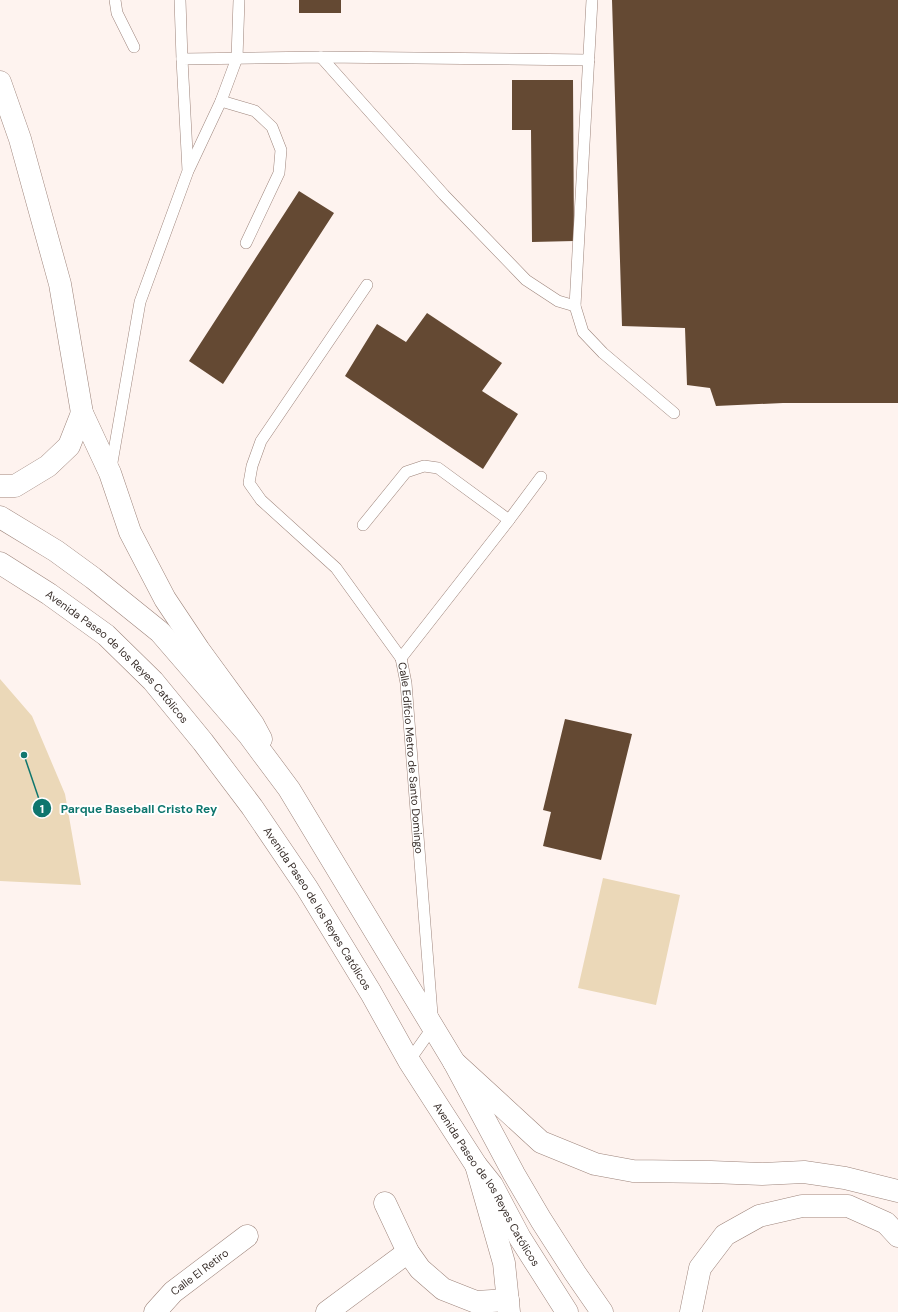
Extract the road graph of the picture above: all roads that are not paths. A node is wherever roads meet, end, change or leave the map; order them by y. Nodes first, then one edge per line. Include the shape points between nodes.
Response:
1 (115, 0) edge
2 (180, 0) edge
3 (239, 0) edge
4 (592, 0) edge
5 (134, 47) dead end
6 (321, 57) junction
7 (182, 58) junction
8 (237, 58) junction
9 (589, 60) junction
10 (0, 82) edge
11 (221, 101) junction
12 (188, 170) junction
13 (246, 243) dead end
14 (367, 285) dead end
15 (575, 306) junction
16 (82, 413) junction
17 (674, 413) dead end
18 (110, 473) junction
19 (541, 477) dead end
20 (0, 486) edge
21 (0, 516) edge
22 (510, 520) junction
23 (363, 524) dead end
24 (0, 563) edge
25 (401, 658) junction
26 (289, 789) junction
27 (433, 1027) junction
28 (409, 1061) junction
29 (454, 1062) junction
30 (476, 1164) junction
31 (898, 1191) edge
32 (385, 1203) dead end
33 (248, 1236) dead end
34 (898, 1236) edge
35 (408, 1252) junction
36 (508, 1306) edge
37 (156, 1312) edge
38 (327, 1312) edge
39 (567, 1312) edge
40 (602, 1312) edge
41 (691, 1312) edge

1 - 5 lane via 117,13
2 - 7 lane
3 - 8 lane
4 - 9 lane
6 - 8 lane
6 - 9 lane
6 - 15 lane via 444,195 526,280 558,301
7 - 8 lane
7 - 12 lane
8 - 11 lane
9 - 15 lane
10 - 16 main road via 20,139 60,284
11 - 12 lane
11 - 13 lane via 255,111 272,127 281,150 279,174
12 - 18 lane via 140,302
14 - 25 lane, Calle Edifcio Metro de Santo Domingo via 261,441 252,466 250,483 261,500 336,568
15 - 17 lane via 583,332 603,353
16 - 18 main road
16 - 20 main road via 69,446 48,466 15,486
18 - 26 main road via 130,532 165,599 198,650 253,724
19 - 22 lane
21 - 26 main road via 56,551 160,632 248,734
22 - 23 lane via 438,468 424,466 406,472
22 - 25 lane
24 - 28 main road, Avenida Paseo de los Reyes Católicos via 106,635 153,681 252,807 307,888
25 - 27 lane, Calle Edifcio Metro de Santo Domingo via 406,683
26 - 27 main road
27 - 28 lane
27 - 29 main road
28 - 30 main road, Avenida Paseo de los Reyes Católicos
29 - 31 main road via 541,1142 595,1164 633,1171 762,1174 804,1172 845,1178
29 - 40 main road via 541,1220
30 - 36 main road via 504,1263
30 - 39 main road, Avenida Paseo de los Reyes Católicos via 492,1185 520,1238
32 - 35 main road
33 - 37 main road, Calle El Retiro via 174,1292
34 - 41 main road via 886,1223 848,1206 802,1206 759,1216 725,1235 700,1268
35 - 36 main road via 420,1269 443,1289 476,1302
35 - 38 main road

